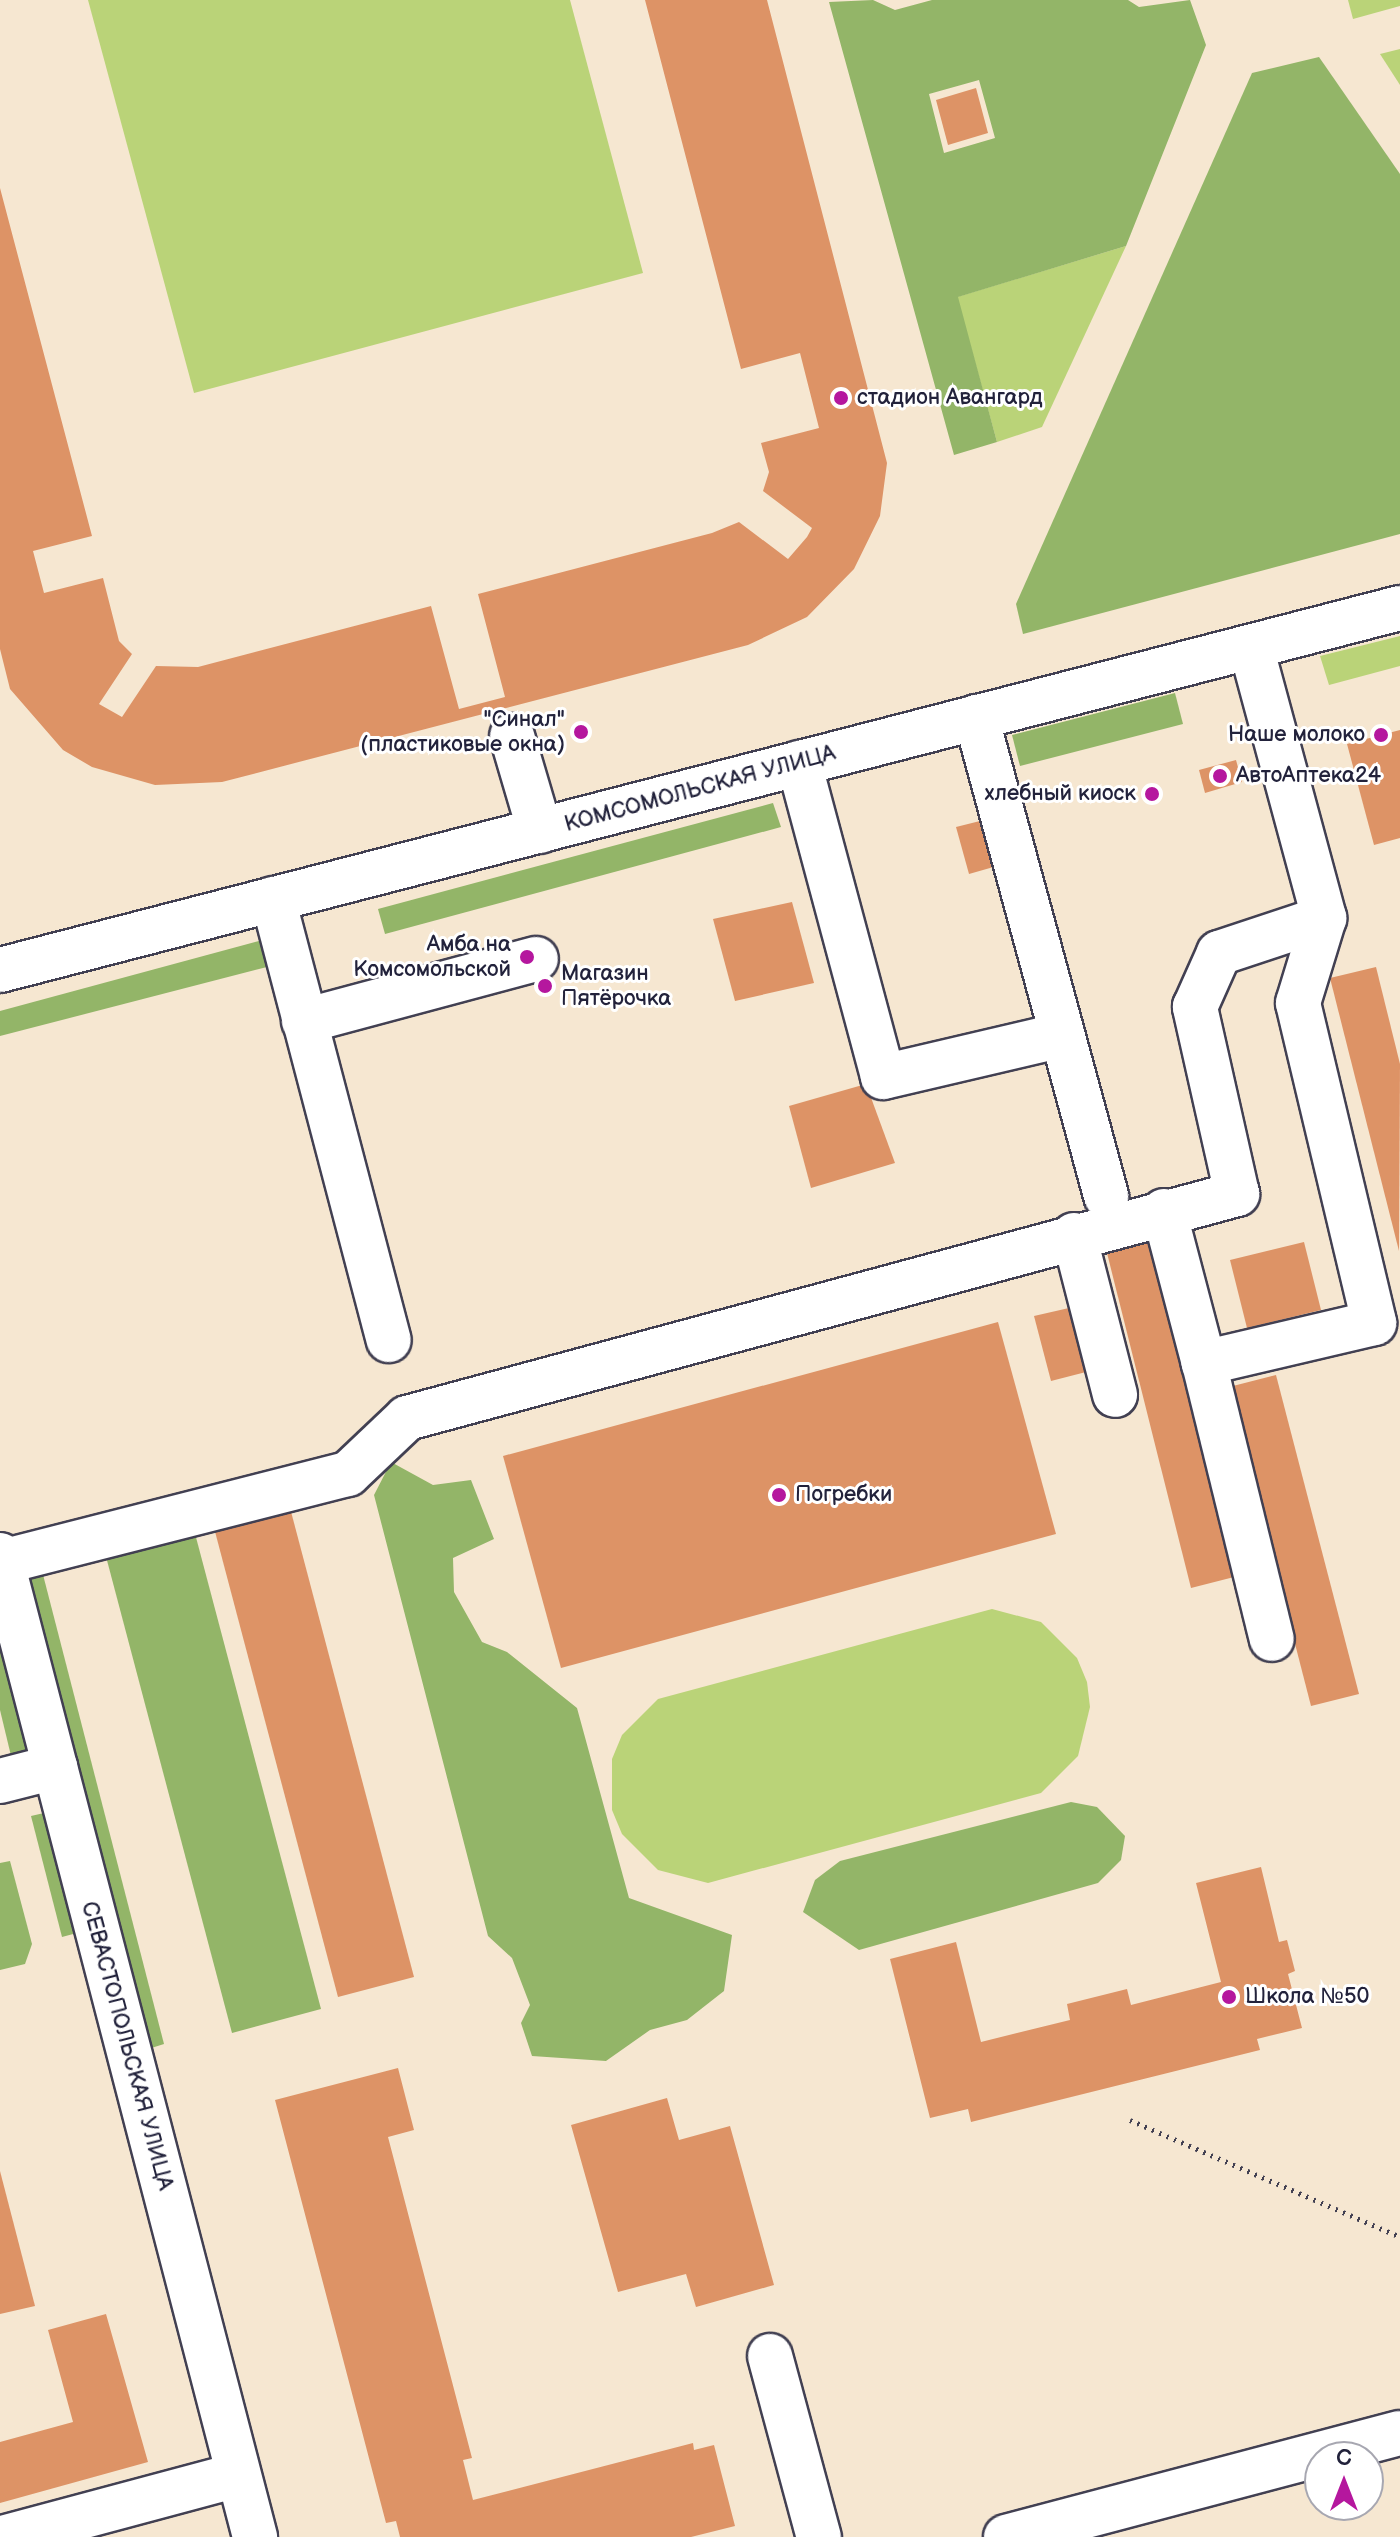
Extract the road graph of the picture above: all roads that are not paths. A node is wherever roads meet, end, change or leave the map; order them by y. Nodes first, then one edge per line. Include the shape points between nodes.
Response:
1 (1400, 608) edge
2 (1251, 647) junction
3 (976, 717) junction
4 (512, 736) dead end
5 (799, 763) junction
6 (540, 831) junction
7 (273, 899) junction
8 (1324, 918) junction
9 (536, 959) dead end
10 (0, 970) edge
11 (304, 1021) junction
12 (1062, 1035) junction
13 (1106, 1197) dead end
14 (1164, 1211) junction
15 (1074, 1235) junction
16 (389, 1340) dead end
17 (1204, 1363) junction
18 (1115, 1395) dead end
19 (1, 1559) edge
20 (1272, 1639) dead end
21 (55, 1767) junction
22 (0, 1781) edge
23 (770, 2356) dead end
24 (1400, 2433) edge
25 (238, 2475) junction
26 (6, 2537) edge
27 (255, 2537) edge
28 (819, 2537) edge
29 (1006, 2537) edge

1 - 2 street, КОМСОМОЛЬСКАЯ УЛИЦА
2 - 3 street, КОМСОМОЛЬСКАЯ УЛИЦА
2 - 8 street
3 - 5 street, КОМСОМОЛЬСКАЯ УЛИЦА
3 - 12 street
4 - 6 street
5 - 6 street, КОМСОМОЛЬСКАЯ УЛИЦА
5 - 12 street via 883,1077
6 - 7 street, КОМСОМОЛЬСКАЯ УЛИЦА
7 - 10 street, КОМСОМОЛЬСКАЯ УЛИЦА
7 - 11 street
8 - 14 street via 1219,953 1195,1007 1237,1194
8 - 17 street via 1298,1003 1374,1323
9 - 11 street
11 - 16 street
12 - 13 street
14 - 15 street
14 - 17 street
15 - 18 street
15 - 19 street via 407,1418 348,1474
17 - 20 street
19 - 21 street, СЕВАСТОПОЛЬСКАЯ УЛИЦА
21 - 22 street
21 - 25 street, СЕВАСТОПОЛЬСКАЯ УЛИЦА
23 - 28 street
24 - 29 street
25 - 26 street
25 - 27 street, СЕВАСТОПОЛЬСКАЯ УЛИЦА

